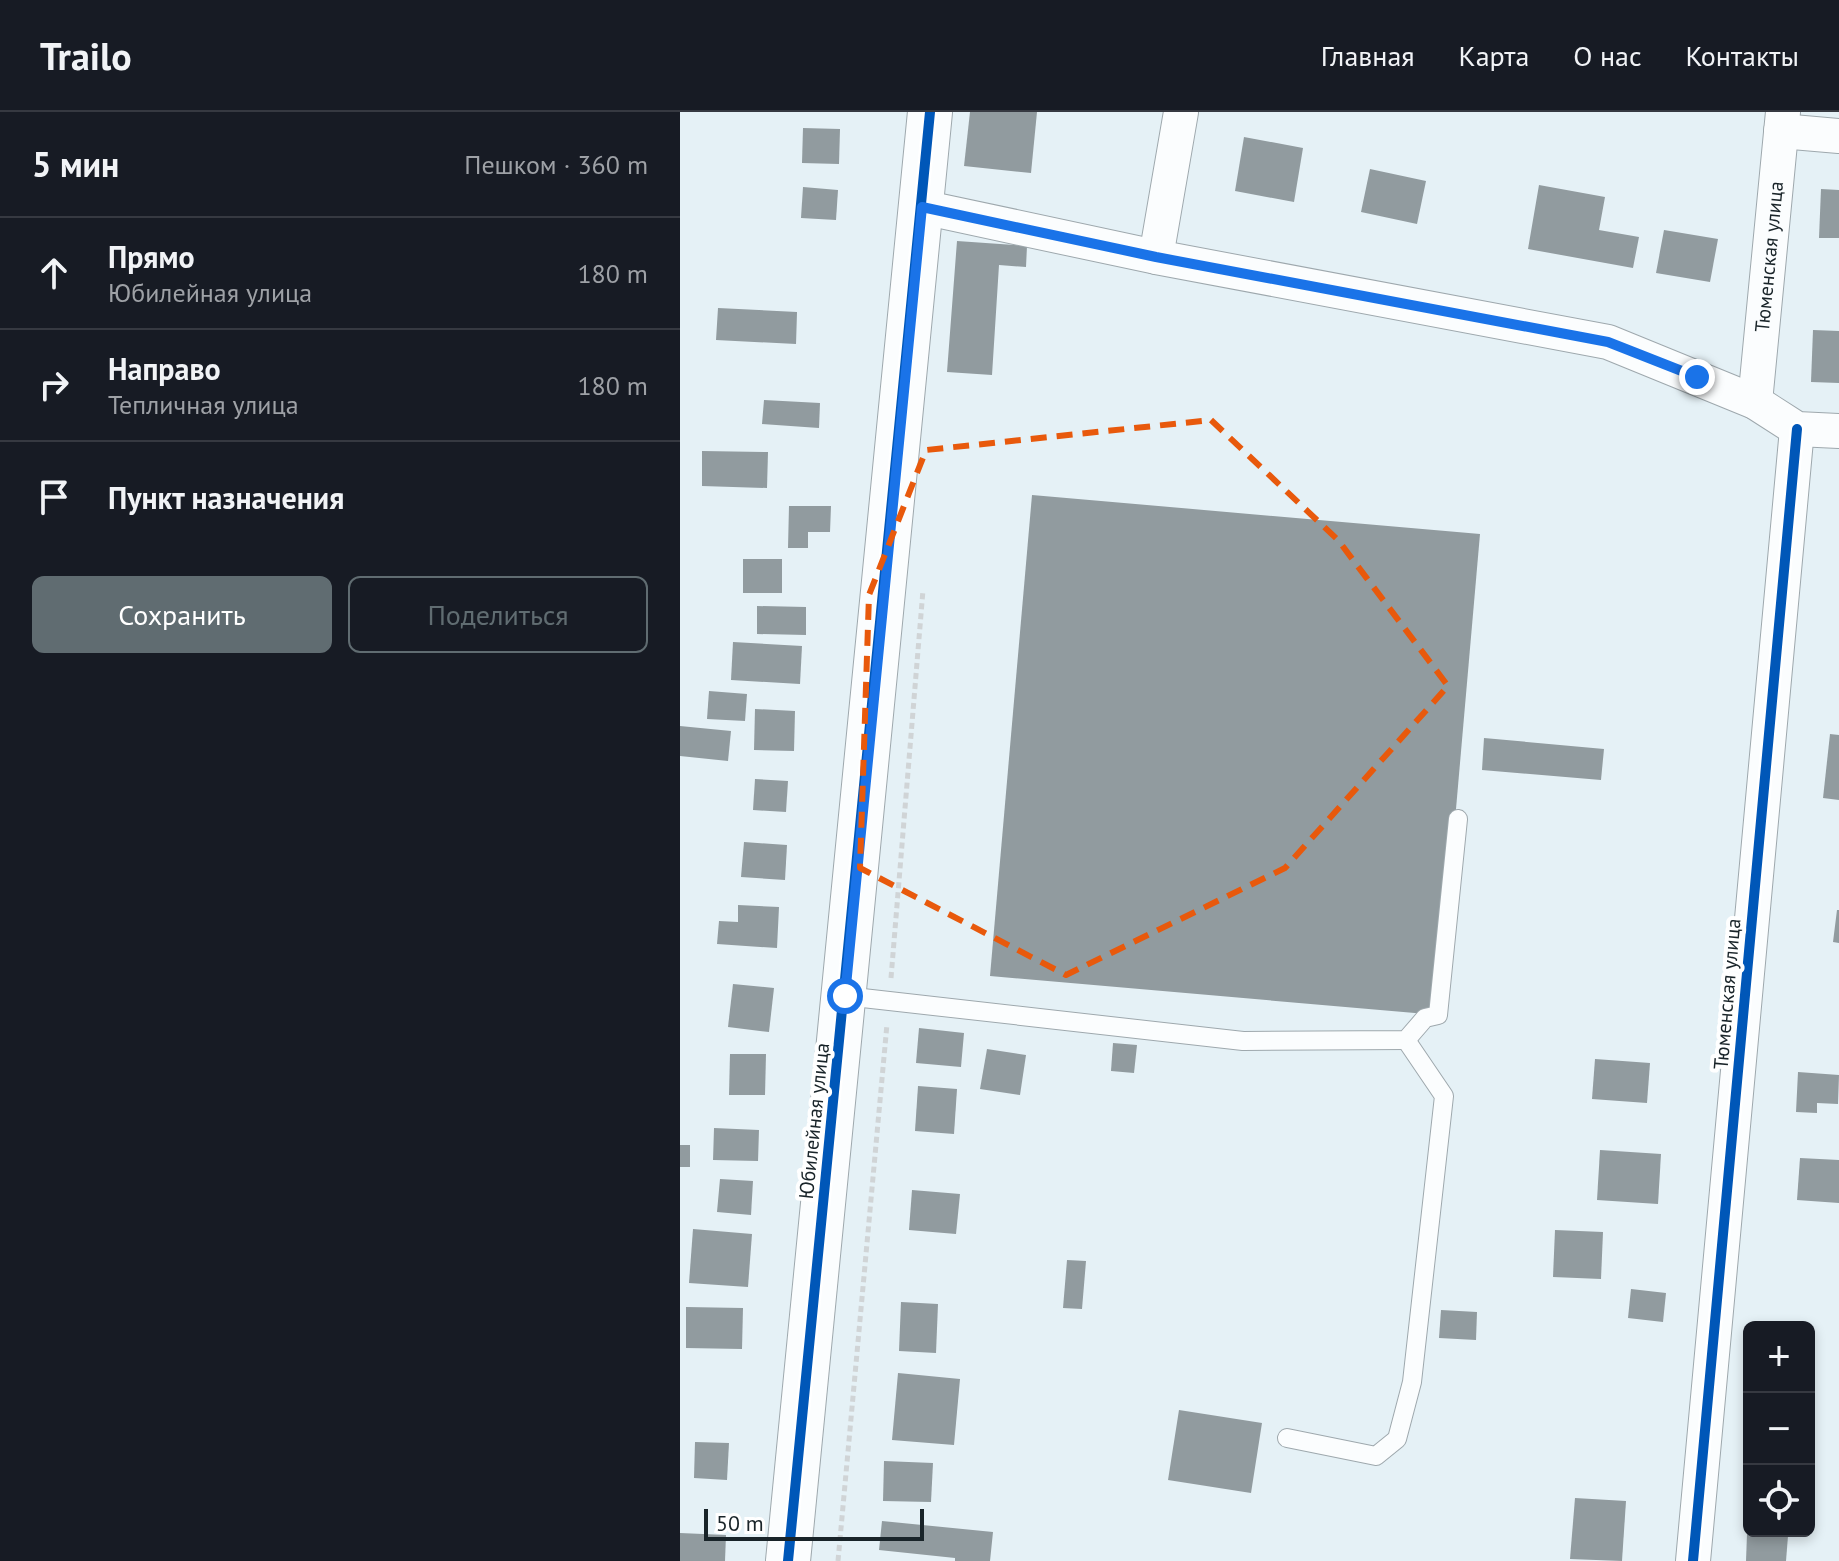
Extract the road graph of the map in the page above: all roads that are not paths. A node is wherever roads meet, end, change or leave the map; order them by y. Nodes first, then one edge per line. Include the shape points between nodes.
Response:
1 (930, 112) edge
2 (1181, 112) edge
3 (1782, 121) edge
4 (1839, 136) edge
5 (922, 207) junction
6 (1156, 257) junction
7 (1755, 402) junction
8 (1797, 429) junction
9 (1839, 431) edge
10 (1458, 819) dead end
11 (845, 996) junction
12 (1406, 1040) junction
13 (1287, 1438) dead end
14 (788, 1561) edge
15 (1693, 1561) edge

1 - 5 street, Юбилейная улица
2 - 6 street
3 - 4 street
3 - 7 street, Тюменская улица
5 - 6 street
5 - 11 street, Юбилейная улица
6 - 7 street via 1608,342
7 - 8 street
8 - 9 street
8 - 15 street, Тюменская улица
10 - 12 lane via 1438,1015 1425,1018
11 - 12 lane via 1243,1041
11 - 14 street, Юбилейная улица
12 - 13 lane via 1444,1096 1412,1382 1397,1439 1376,1456

